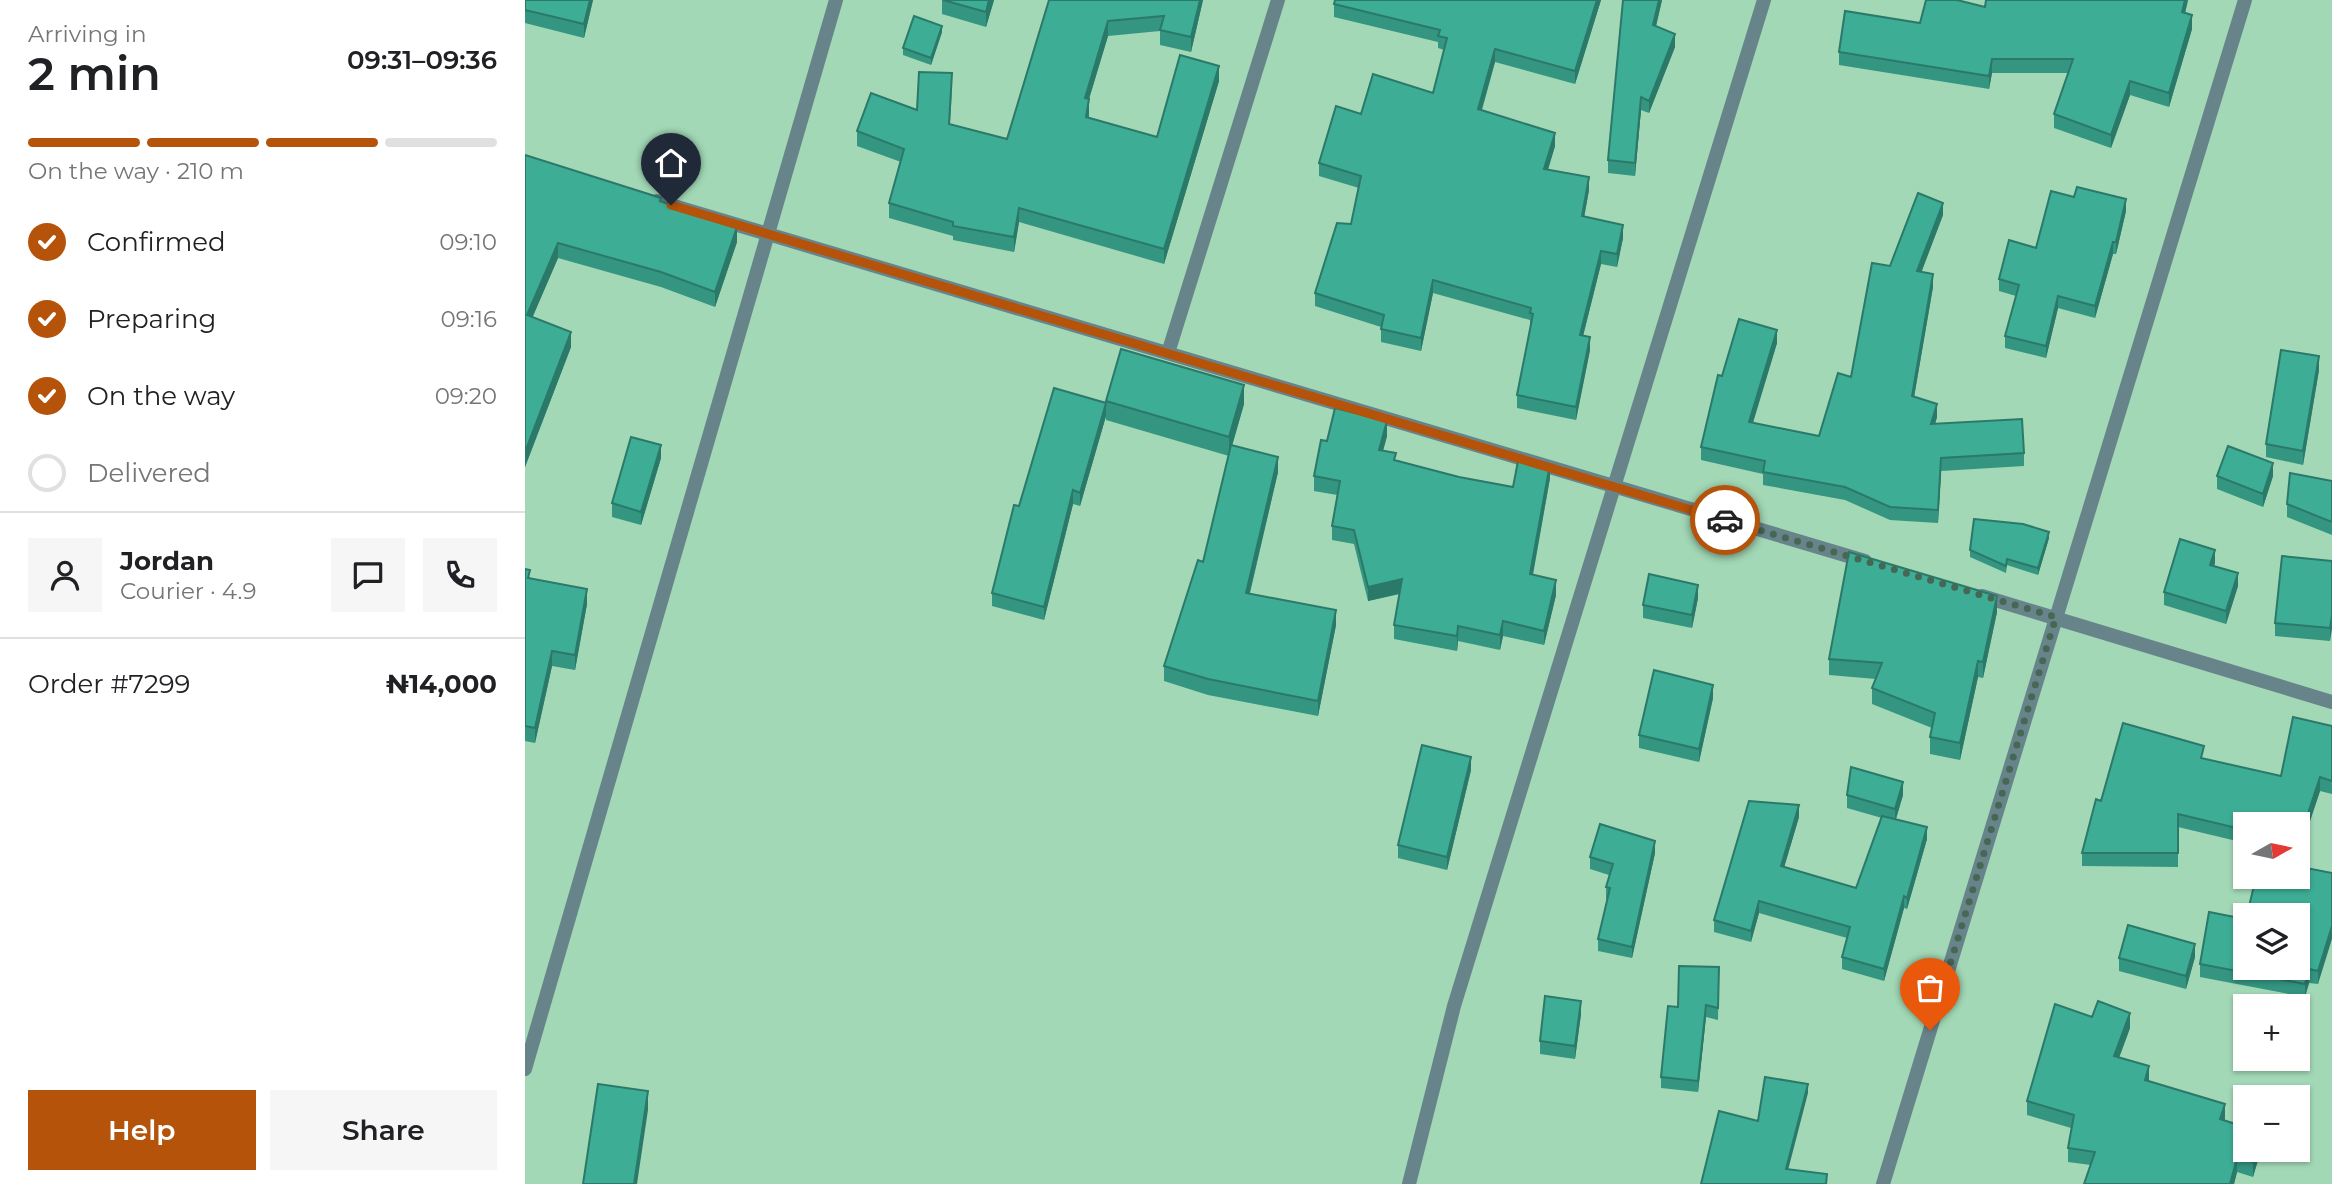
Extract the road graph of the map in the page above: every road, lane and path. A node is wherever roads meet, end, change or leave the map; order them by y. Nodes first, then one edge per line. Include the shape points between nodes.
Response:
1 (836, 0) edge
2 (1278, 0) edge
3 (1764, 0) edge
4 (2245, 0) edge
5 (640, 196) edge
6 (768, 234) junction
7 (1168, 353) junction
8 (1614, 488) junction
9 (1882, 566) edge
10 (1962, 590) edge
11 (2056, 617) junction
12 (2332, 702) edge
13 (525, 1069) edge
14 (1409, 1184) edge
15 (1883, 1184) edge

1 - 6 street
2 - 7 street
3 - 8 street
4 - 11 street
5 - 6 street
6 - 7 street
6 - 13 street
7 - 8 street
8 - 9 street
8 - 14 street via 1454,1006
10 - 11 street
11 - 12 street
11 - 15 street

